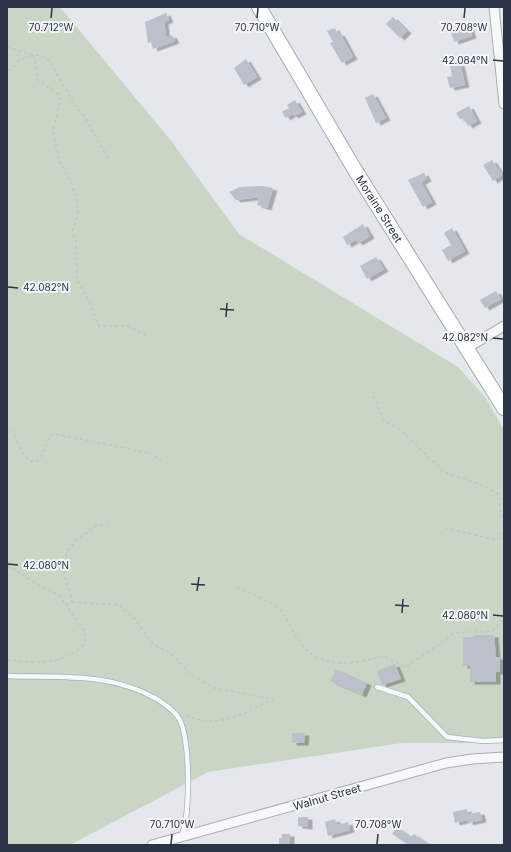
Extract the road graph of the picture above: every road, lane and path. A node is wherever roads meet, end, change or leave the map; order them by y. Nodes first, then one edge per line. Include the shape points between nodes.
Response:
1 (259, 7) edge
2 (494, 7) edge
3 (7, 47) edge
4 (18, 50) junction
5 (33, 56) junction
6 (18, 62) junction
7 (7, 72) edge
8 (504, 104) edge
9 (108, 158) dead end
10 (504, 326) edge
11 (147, 336) dead end
12 (467, 348) junction
13 (373, 396) dead end
14 (504, 408) edge
15 (13, 430) dead end
16 (161, 461) dead end
17 (108, 526) dead end
18 (446, 528) dead end
19 (7, 565) edge
20 (237, 587) dead end
21 (72, 602) junction
22 (66, 605) junction
23 (504, 619) edge
24 (7, 660) edge
25 (7, 676) edge
26 (377, 687) dead end
27 (180, 712) dead end
28 (504, 740) edge
29 (504, 757) edge
30 (182, 837) junction
31 (152, 845) edge

1 - 12 main road, Moraine Street via 355,170
2 - 8 street
3 - 4 path
4 - 5 path
4 - 6 path
5 - 6 path
5 - 9 path via 41,55 49,60
5 - 11 path via 38,80 60,95 53,131 59,160 77,199 78,215 72,232 76,241 77,282 86,294 99,326 128,326
6 - 7 path
10 - 12 street
12 - 14 main road, Moraine Street
13 - 18 path via 384,420 401,430 444,472 479,484 498,494 504,531 496,540
15 - 16 path via 24,456 30,461 35,462 40,458 50,436 56,434 154,454
17 - 21 path via 97,525 72,543 66,558 65,577 72,593
19 - 22 path via 58,594
20 - 23 path via 279,608 301,645 323,661 342,664 383,656 406,667 455,633 492,631
21 - 22 path
21 - 27 path via 119,605 134,618 153,644 170,653 191,674 214,688 273,699 219,722 195,719
22 - 24 path via 85,632 84,645 60,660
25 - 30 lane via 97,678 117,682 164,703 179,717 186,749 187,808
26 - 28 lane via 411,699 447,737 483,741
29 - 30 street, Walnut Street via 446,763
30 - 31 street, Walnut Street

